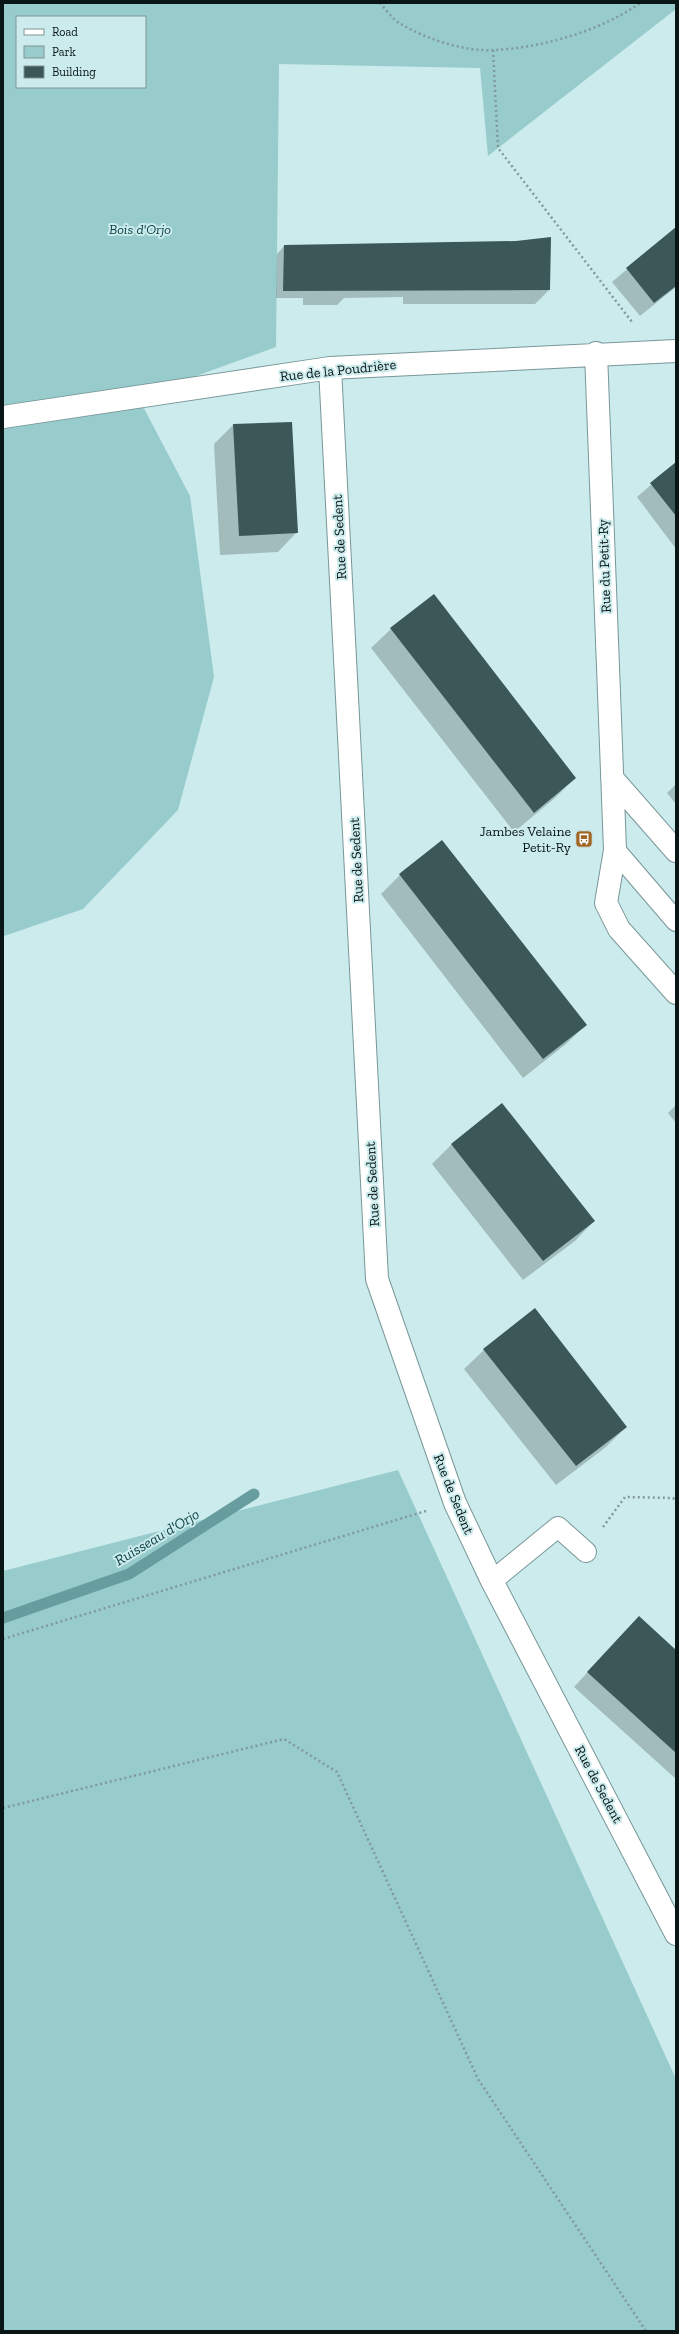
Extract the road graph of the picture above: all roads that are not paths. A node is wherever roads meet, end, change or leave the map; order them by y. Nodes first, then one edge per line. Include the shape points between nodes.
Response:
1 (676, 350) edge
2 (596, 353) junction
3 (330, 368) junction
4 (3, 417) edge
5 (612, 778) junction
6 (615, 850) junction
7 (676, 851) edge
8 (676, 921) edge
9 (676, 993) edge
10 (586, 1552) road end
11 (492, 1581) junction
12 (676, 1934) edge

1 - 2 street, Rue de la Poudrière
2 - 3 street, Rue de la Poudrière
2 - 5 street, Rue du Petit-Ry
3 - 4 street, Rue de la Poudrière
3 - 11 street, Rue de Sedent via 377,1279 455,1503
5 - 6 street, Rue du Petit-Ry
5 - 7 street
6 - 8 lane
6 - 9 street, Rue du Petit-Ry via 606,903 619,929
10 - 11 lane via 558,1527
11 - 12 street, Rue de Sedent

